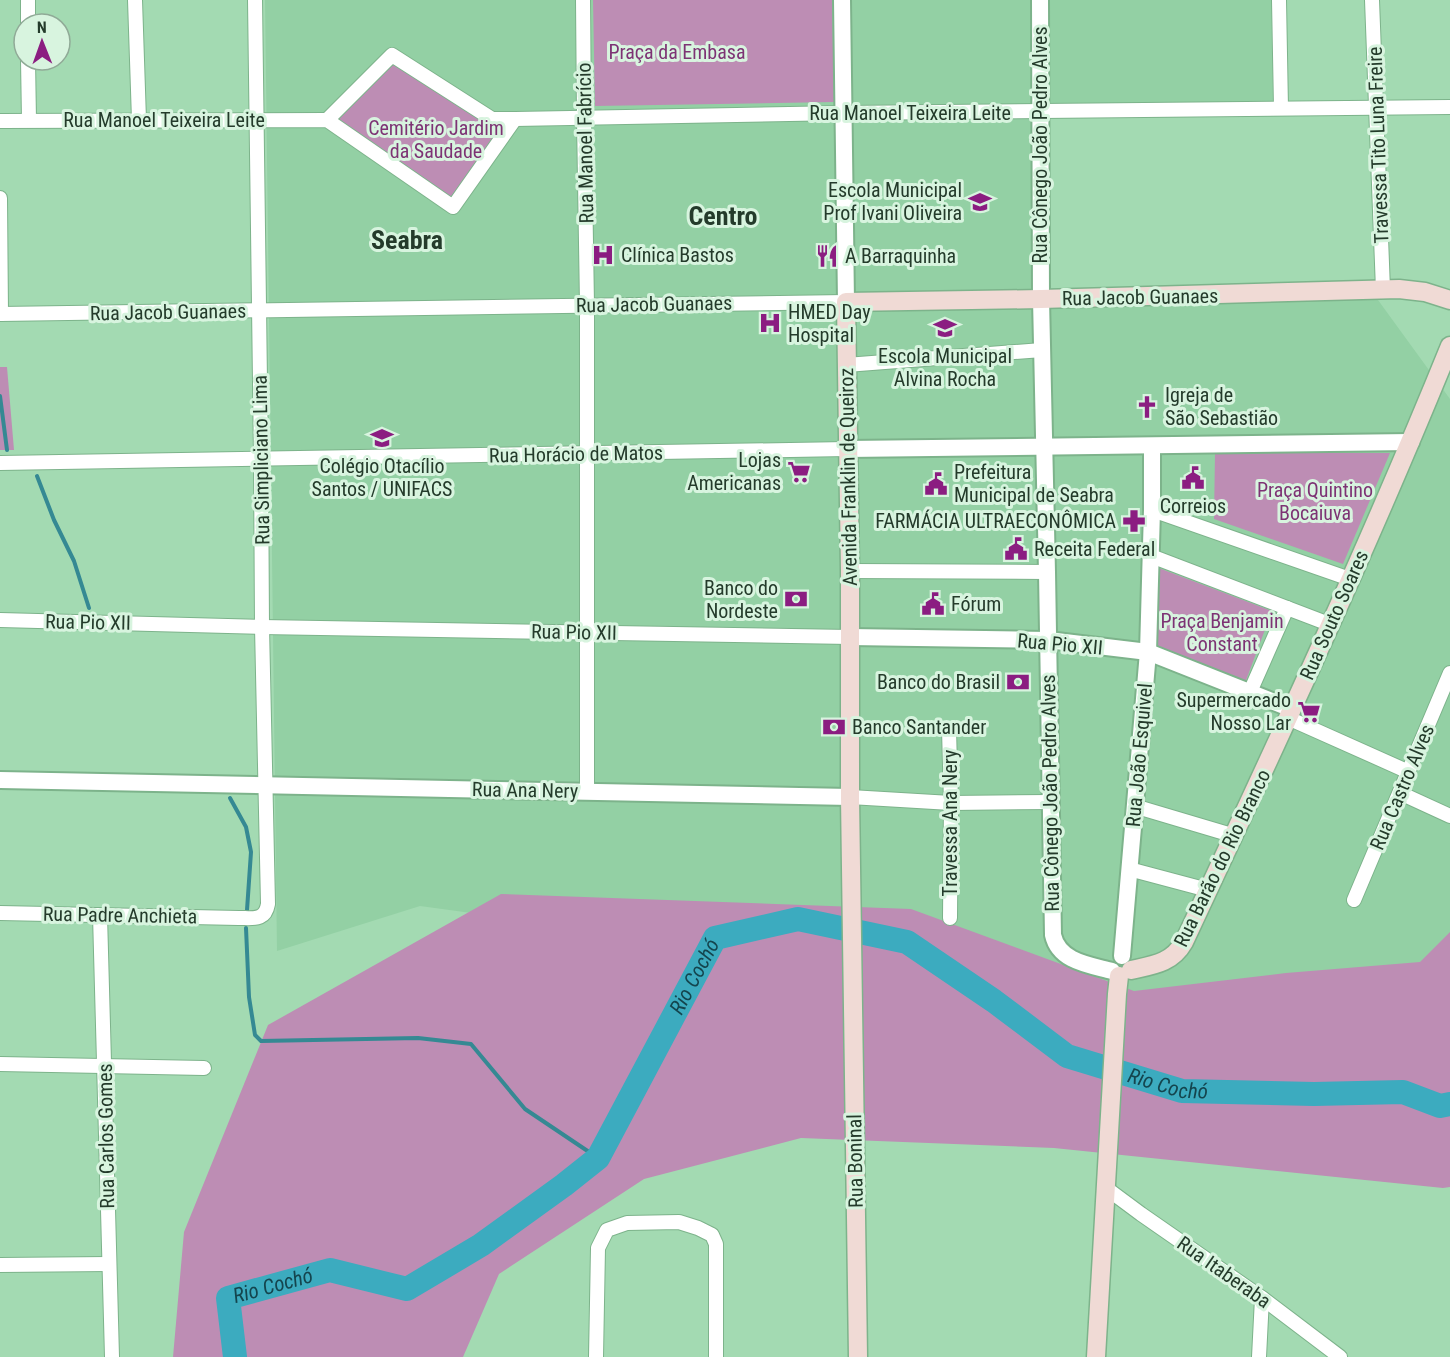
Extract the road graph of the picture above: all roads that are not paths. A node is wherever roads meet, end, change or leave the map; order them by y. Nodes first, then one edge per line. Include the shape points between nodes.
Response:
1 (135, 0) edge
2 (255, 0) edge
3 (583, 0) edge
4 (842, 0) edge
5 (1040, 0) edge
6 (1279, 0) edge
7 (1372, 0) edge
8 (28, 72) edge
9 (1450, 107) edge
10 (1281, 108) junction
11 (1377, 108) junction
12 (1040, 112) junction
13 (844, 113) junction
14 (584, 118) junction
15 (256, 119) junction
16 (29, 120) junction
17 (139, 120) junction
18 (327, 120) junction
19 (515, 120) junction
20 (0, 121) edge
21 (0, 198) edge
22 (1383, 290) junction
23 (1041, 299) junction
24 (1447, 301) edge
25 (846, 302) junction
26 (587, 305) junction
27 (259, 311) junction
28 (0, 314) edge
29 (1450, 346) edge
30 (1042, 350) junction
31 (846, 365) junction
32 (1411, 442) junction
33 (1152, 446) junction
34 (1044, 447) junction
35 (848, 449) junction
36 (587, 454) junction
37 (261, 459) junction
38 (0, 463) edge
39 (1152, 510) junction
40 (1150, 556) junction
41 (850, 571) junction
42 (1047, 572) junction
43 (1350, 579) junction
44 (1287, 608) junction
45 (0, 620) edge
46 (1329, 624) junction
47 (262, 627) junction
48 (588, 632) junction
49 (850, 638) junction
50 (1048, 640) junction
51 (1148, 652) junction
52 (1450, 673) edge
53 (1250, 692) junction
54 (1290, 714) junction
55 (949, 729) dead end
56 (1409, 772) junction
57 (0, 780) edge
58 (266, 787) junction
59 (587, 790) junction
60 (1400, 793) junction
61 (850, 797) junction
62 (1050, 802) junction
63 (951, 803) junction
64 (1134, 806) junction
65 (1450, 816) edge
66 (1235, 836) junction
67 (1129, 869) junction
68 (852, 882) joint
69 (1208, 890) junction
70 (1354, 900) dead end
71 (0, 913) edge
72 (100, 915) junction
73 (260, 918) joint
74 (950, 918) dead end
75 (1120, 973) junction
76 (0, 1064) edge
77 (105, 1066) junction
78 (204, 1068) dead end
79 (1106, 1181) junction
80 (110, 1264) junction
81 (0, 1266) edge
82 (1262, 1298) junction
83 (112, 1357) edge
84 (596, 1357) edge
85 (716, 1357) edge
86 (858, 1357) edge
87 (1096, 1357) edge
88 (1259, 1357) edge
89 (1340, 1357) edge

1 - 17 street
2 - 15 street, Rua Simpliciano Lima
3 - 14 street, Rua Manoel Fabrício
4 - 13 street, Avenida Franklin de Queiroz
5 - 12 street, Rua Cônego João Pedro Alves
6 - 10 street
7 - 11 street, Travessa Tito Luna Freire
8 - 16 street
9 - 11 street, Rua Manoel Teixeira Leite
10 - 11 street, Rua Manoel Teixeira Leite
10 - 12 street, Rua Manoel Teixeira Leite
11 - 22 street, Travessa Tito Luna Freire
12 - 13 street, Rua Manoel Teixeira Leite
12 - 23 street, Rua Cônego João Pedro Alves
13 - 14 street, Rua Manoel Teixeira Leite
13 - 25 street, Avenida Franklin de Queiroz
14 - 19 street, Rua Manoel Teixeira Leite
14 - 26 street, Rua Manoel Fabrício
15 - 17 street, Rua Manoel Teixeira Leite
15 - 18 street, Rua Manoel Teixeira Leite
15 - 27 street, Rua Simpliciano Lima
16 - 17 street, Rua Manoel Teixeira Leite
16 - 20 street, Rua Manoel Teixeira Leite
18 - 19 street, Rua Manoel Teixeira Leite via 392,55 492,118
18 - 19 street via 453,207
21 - 28 street
22 - 23 main road, Rua Jacob Guanaes
22 - 24 main road, Rua Jacob Guanaes via 1425,292
23 - 25 main road, Rua Jacob Guanaes
23 - 30 street, Rua Cônego João Pedro Alves
25 - 26 street, Rua Jacob Guanaes
25 - 31 main road, Avenida Franklin de Queiroz
26 - 27 street, Rua Jacob Guanaes
26 - 36 street, Rua Manoel Fabrício
27 - 28 street, Rua Jacob Guanaes
27 - 37 street, Rua Simpliciano Lima
29 - 32 main road, Rua Souto Soares
30 - 31 street
30 - 34 street, Rua Cônego João Pedro Alves
31 - 35 main road, Avenida Franklin de Queiroz
32 - 33 street
32 - 43 main road, Rua Souto Soares
33 - 34 street, Rua Horácio de Matos
33 - 39 street, Rua João Esquivel
34 - 35 street, Rua Horácio de Matos
34 - 42 street, Rua Cônego João Pedro Alves
35 - 36 street, Rua Horácio de Matos
35 - 41 main road, Avenida Franklin de Queiroz
36 - 37 street, Rua Horácio de Matos
36 - 48 street, Rua Manoel Fabrício
37 - 38 street, Rua Horácio de Matos
37 - 47 street, Rua Simpliciano Lima
39 - 40 street, Rua João Esquivel
39 - 43 street
40 - 44 street
40 - 51 street, Rua João Esquivel
41 - 42 street
41 - 49 main road, Avenida Franklin de Queiroz
42 - 50 street, Rua Cônego João Pedro Alves
43 - 46 main road, Rua Souto Soares
44 - 46 street
44 - 53 street
45 - 47 street, Rua Pio XII
46 - 54 main road, Rua Souto Soares
47 - 48 street, Rua Pio XII
47 - 58 street, Rua Simpliciano Lima
48 - 49 street, Rua Pio XII
48 - 59 street, Rua Manoel Fabrício
49 - 50 street, Rua Pio XII
49 - 61 main road, Avenida Franklin de Queiroz
50 - 51 street, Rua Pio XII
50 - 62 street, Rua Cônego João Pedro Alves
51 - 53 street
51 - 64 street, Rua João Esquivel
52 - 56 street, Rua Castro Alves
53 - 54 street
54 - 56 street
54 - 66 main road, Rua Barão do Rio Branco
55 - 63 street, Travessa Ana Nery
56 - 60 street, Rua Castro Alves
57 - 58 street, Rua Ana Nery
58 - 59 street, Rua Ana Nery
58 - 73 street, Rua Simpliciano Lima via 268,904 267,912
59 - 61 street, Rua Ana Nery
60 - 65 street
60 - 70 street, Rua Castro Alves
61 - 63 street, Rua Ana Nery
61 - 68 main road, Avenida Franklin de Queiroz
62 - 63 street, Rua Ana Nery
62 - 75 street, Rua Cônego João Pedro Alves via 1055,944 1069,957
63 - 74 street, Travessa Ana Nery
64 - 66 street
64 - 67 street, Rua João Esquivel
66 - 69 main road, Rua Barão do Rio Branco
67 - 69 street
67 - 75 street, Rua João Esquivel
68 - 86 main road, Rua Boninal
69 - 75 main road, Rua Barão do Rio Branco via 1179,952 1160,963
71 - 72 street, Rua Padre Anchieta
72 - 73 street, Rua Padre Anchieta
72 - 77 street, Rua Carlos Gomes
75 - 79 main road
76 - 77 street
77 - 78 street
77 - 80 street, Rua Carlos Gomes
79 - 82 street, Rua Itaberaba via 1141,1214
79 - 87 main road
80 - 81 street
80 - 83 street, Rua Carlos Gomes
82 - 88 street
82 - 89 street, Rua Itaberaba
84 - 85 street via 598,1248 607,1230 627,1223 679,1222 712,1235 716,1244

